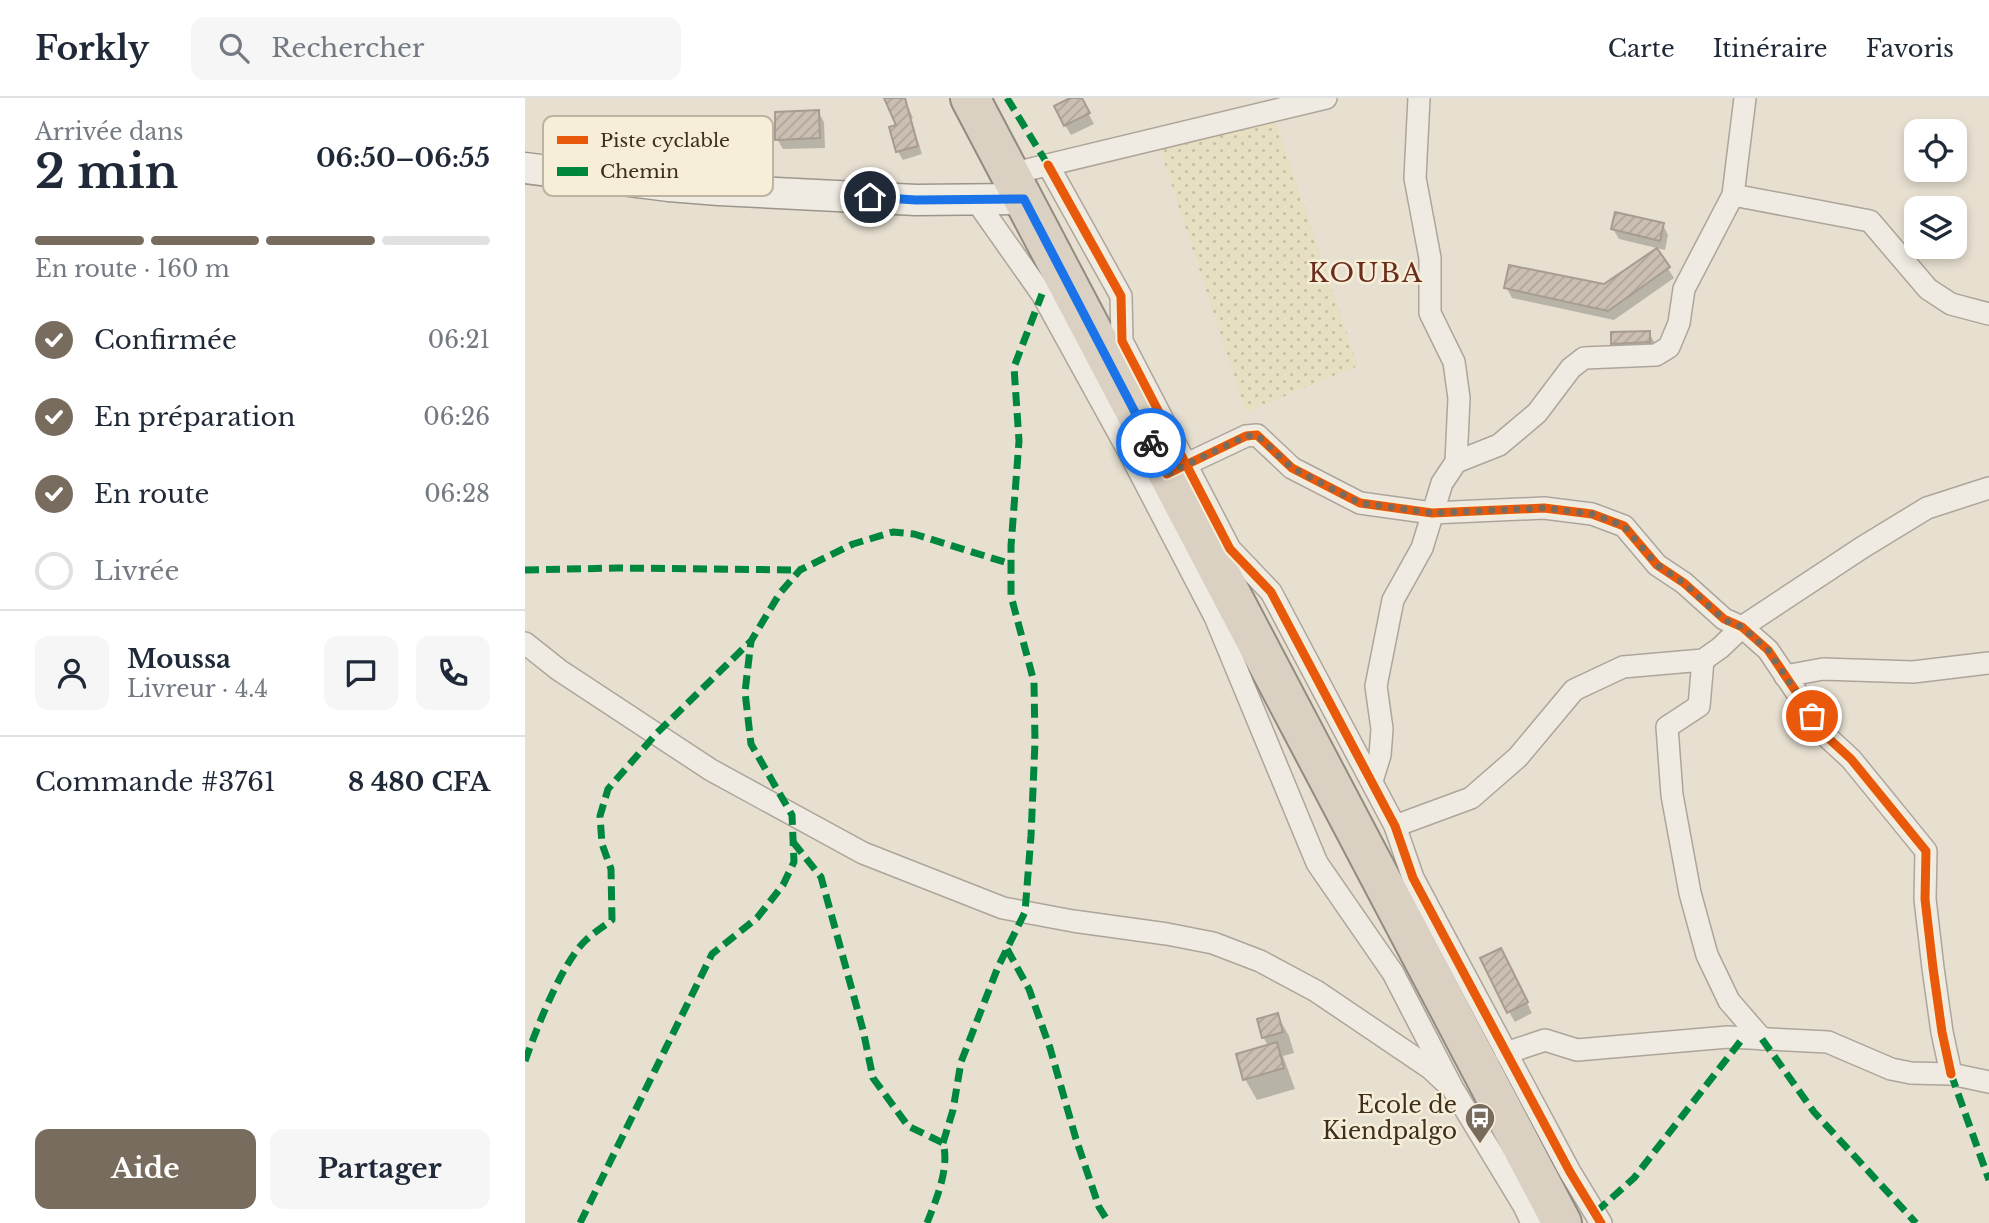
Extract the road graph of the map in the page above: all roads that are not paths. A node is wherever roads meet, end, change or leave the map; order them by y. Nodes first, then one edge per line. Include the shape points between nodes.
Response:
1 (970, 98) edge
2 (1326, 98) edge
3 (1419, 98) edge
4 (1745, 98) edge
5 (1048, 165) junction
6 (525, 168) edge
7 (543, 170) edge
8 (1017, 186) junction
9 (773, 192) edge
10 (1733, 195) junction
11 (975, 199) junction
12 (1989, 314) edge
13 (1456, 462) junction
14 (1177, 469) junction
15 (1989, 488) edge
16 (1432, 513) junction
17 (1742, 627) junction
18 (525, 643) edge
19 (1703, 660) junction
20 (1989, 663) edge
21 (1785, 676) junction
22 (1372, 781) junction
23 (1395, 826) junction
24 (1762, 1039) junction
25 (1506, 1053) junction
26 (1951, 1074) junction
27 (1989, 1082) edge
28 (1453, 1089) junction
29 (1532, 1223) edge
30 (1562, 1223) edge
31 (1601, 1223) edge

1 - 8 highway
2 - 5 street
3 - 13 street via 1415,178 1430,258 1430,313 1454,362 1459,398
4 - 10 street
5 - 8 street
5 - 14 street via 1121,296 1122,341
6 - 7 street
8 - 11 street
8 - 14 highway
9 - 11 street
10 - 12 street via 1870,221 1928,289 1951,304
10 - 13 street via 1685,289 1669,347 1656,355 1584,358 1537,413 1499,444
11 - 28 street via 1042,294 1129,452 1215,617 1317,863 1393,973
13 - 16 street via 1442,483
14 - 16 street via 1257,435 1292,468 1360,503
14 - 22 street via 1230,549 1271,592
14 - 30 highway
15 - 17 street via 1927,508
16 - 17 street via 1544,508 1593,514 1624,526 1657,565 1724,620
16 - 22 street via 1422,548 1393,600 1376,686 1382,729
17 - 19 street
17 - 21 street via 1768,650
18 - 28 street via 711,770 863,853 1003,908 1213,943 1260,961 1316,991 1430,1068
19 - 23 street via 1623,667 1574,690 1518,757 1471,798
19 - 24 street via 1699,706 1667,727 1672,795 1690,894 1707,955 1729,1000
20 - 21 street via 1913,671 1823,669
21 - 26 street via 1826,736 1926,851 1925,900
22 - 23 street
23 - 25 street via 1413,878
24 - 25 street via 1728,1037 1577,1050 1545,1040
24 - 26 street via 1828,1042 1891,1069
25 - 31 street
26 - 27 street
28 - 29 street

